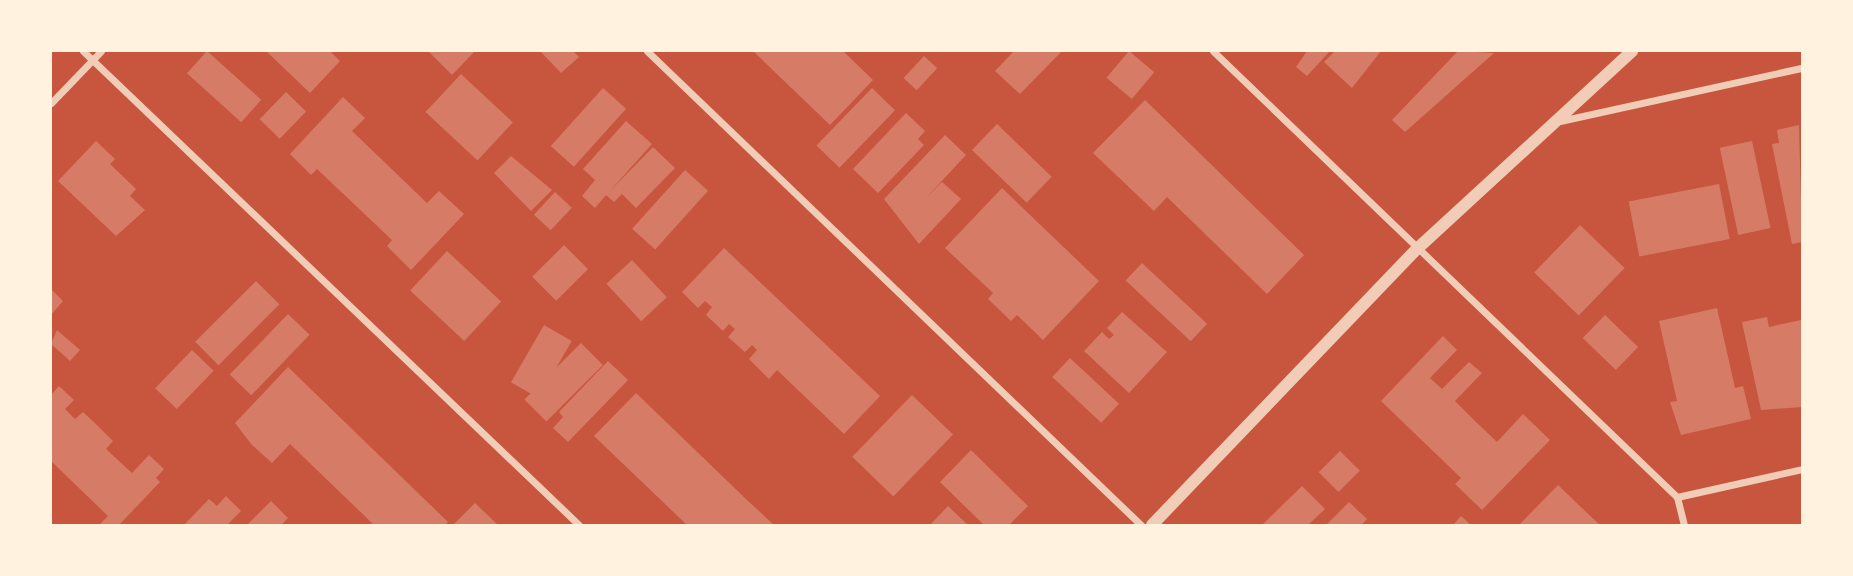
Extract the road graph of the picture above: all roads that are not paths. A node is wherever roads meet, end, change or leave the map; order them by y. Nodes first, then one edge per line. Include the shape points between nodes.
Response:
1 (83, 51) edge
2 (101, 51) edge
3 (647, 51) edge
4 (1213, 51) edge
5 (1632, 51) edge
6 (92, 60) junction
7 (1802, 68) edge
8 (51, 103) edge
9 (1552, 123) junction
10 (1418, 248) junction
11 (1802, 469) edge
12 (1677, 497) junction
13 (579, 525) edge
14 (1141, 525) edge
15 (1152, 525) edge
16 (1684, 525) edge

1 - 6 street
2 - 6 street
3 - 14 street
4 - 10 street
5 - 9 street
6 - 8 street
6 - 13 street
7 - 9 street
9 - 10 street
10 - 12 street
10 - 15 street
11 - 12 street
12 - 16 street

